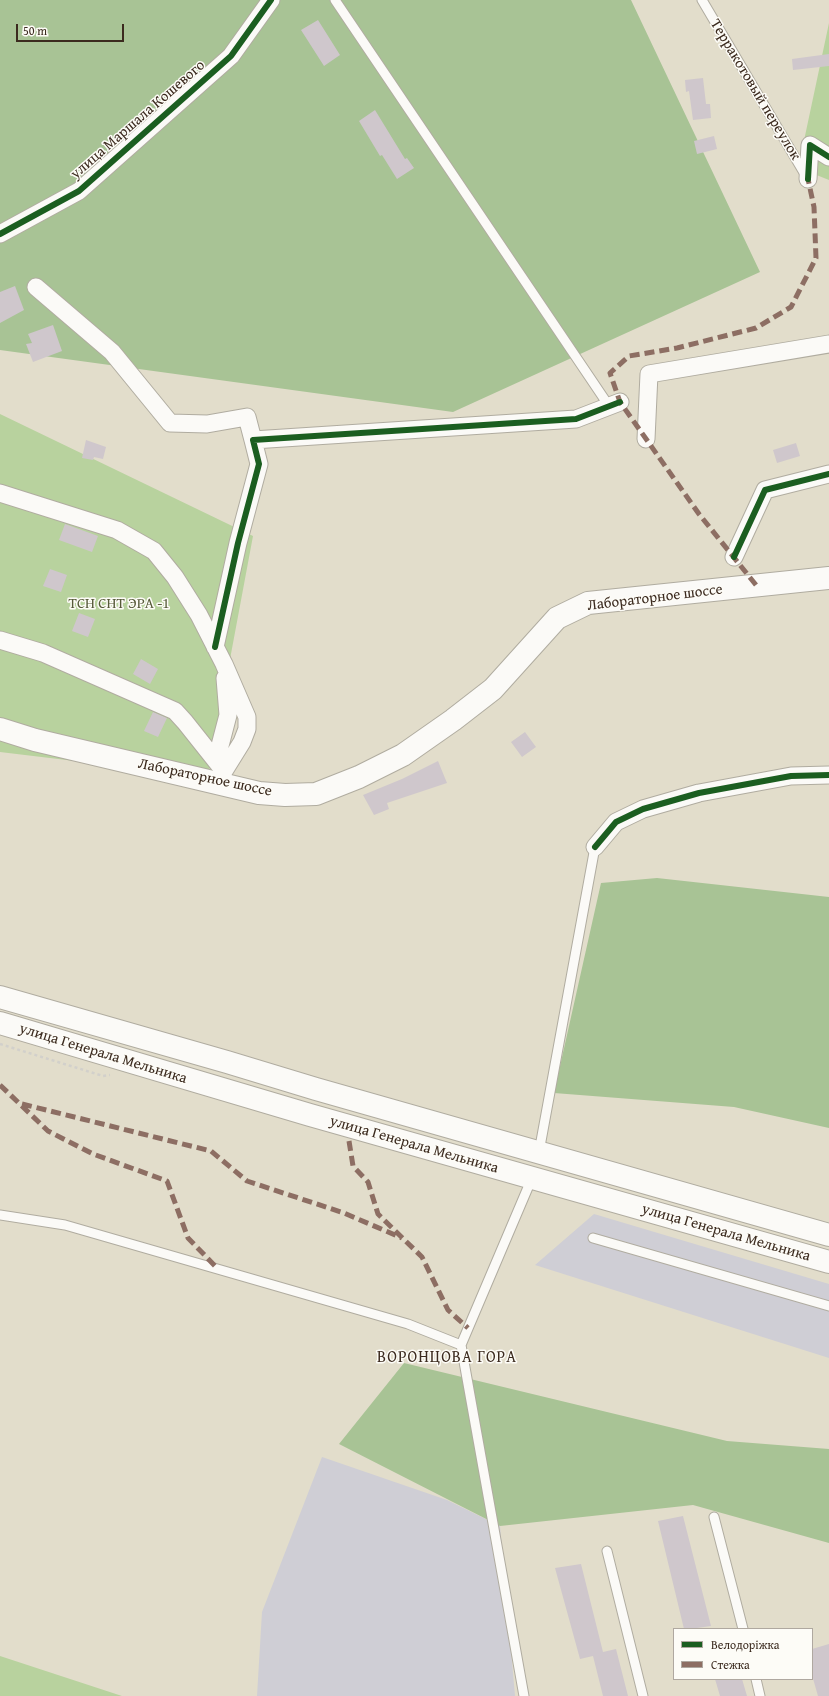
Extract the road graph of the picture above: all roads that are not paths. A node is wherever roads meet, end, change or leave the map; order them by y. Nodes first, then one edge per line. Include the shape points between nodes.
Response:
1 (271, 0) edge
2 (335, 0) edge
3 (702, 0) edge
4 (829, 157) edge
5 (808, 179) joint
6 (0, 234) edge
7 (36, 287) dead end
8 (829, 344) edge
9 (615, 404) joint
10 (646, 439) dead end
11 (253, 440) junction
12 (829, 474) edge
13 (0, 493) edge
14 (734, 557) dead end
15 (829, 578) edge
16 (0, 640) edge
17 (215, 646) junction
18 (0, 729) edge
19 (220, 772) junction
20 (829, 775) edge
21 (595, 847) joint
22 (0, 996) edge
23 (0, 1023) edge
24 (539, 1153) junction
25 (532, 1178) junction
26 (0, 1215) edge
27 (829, 1235) edge
28 (593, 1238) dead end
29 (829, 1262) edge
30 (829, 1306) edge
31 (461, 1345) junction
32 (714, 1517) dead end
33 (607, 1551) dead end
34 (743, 1628) edge
35 (756, 1680) edge
36 (524, 1696) edge
37 (643, 1696) edge
38 (760, 1696) edge

1 - 6 street, улица Маршала Кошевого via 231,56 79,191
2 - 9 lane
3 - 5 lane, Терракотовый переулок
4 - 5 street via 810,145
7 - 11 street via 112,352 170,423 207,424 247,416
8 - 10 street via 649,374
9 - 11 street via 576,419
11 - 17 street via 260,464 240,536
12 - 14 street via 765,490
13 - 17 street via 117,530 154,551 199,614
15 - 19 main road, Лабораторное шоссе via 588,603 556,618 493,689 403,755 316,794 259,793
16 - 19 street via 43,653 174,711 185,722
17 - 19 street via 247,717 247,729 242,742
18 - 19 main road, Лабораторное шоссе via 35,740
20 - 21 street via 791,776 768,780 699,793 643,809 616,822
21 - 24 lane
22 - 24 main road, улица Генерала Мельника
23 - 25 main road, улица Генерала Мельника
24 - 25 main road
24 - 27 main road, улица Генерала Мельника
25 - 29 main road, улица Генерала Мельника
25 - 31 lane
26 - 31 lane via 65,1225 408,1324
28 - 30 lane
31 - 36 lane
32 - 34 lane
33 - 37 lane
35 - 38 lane

